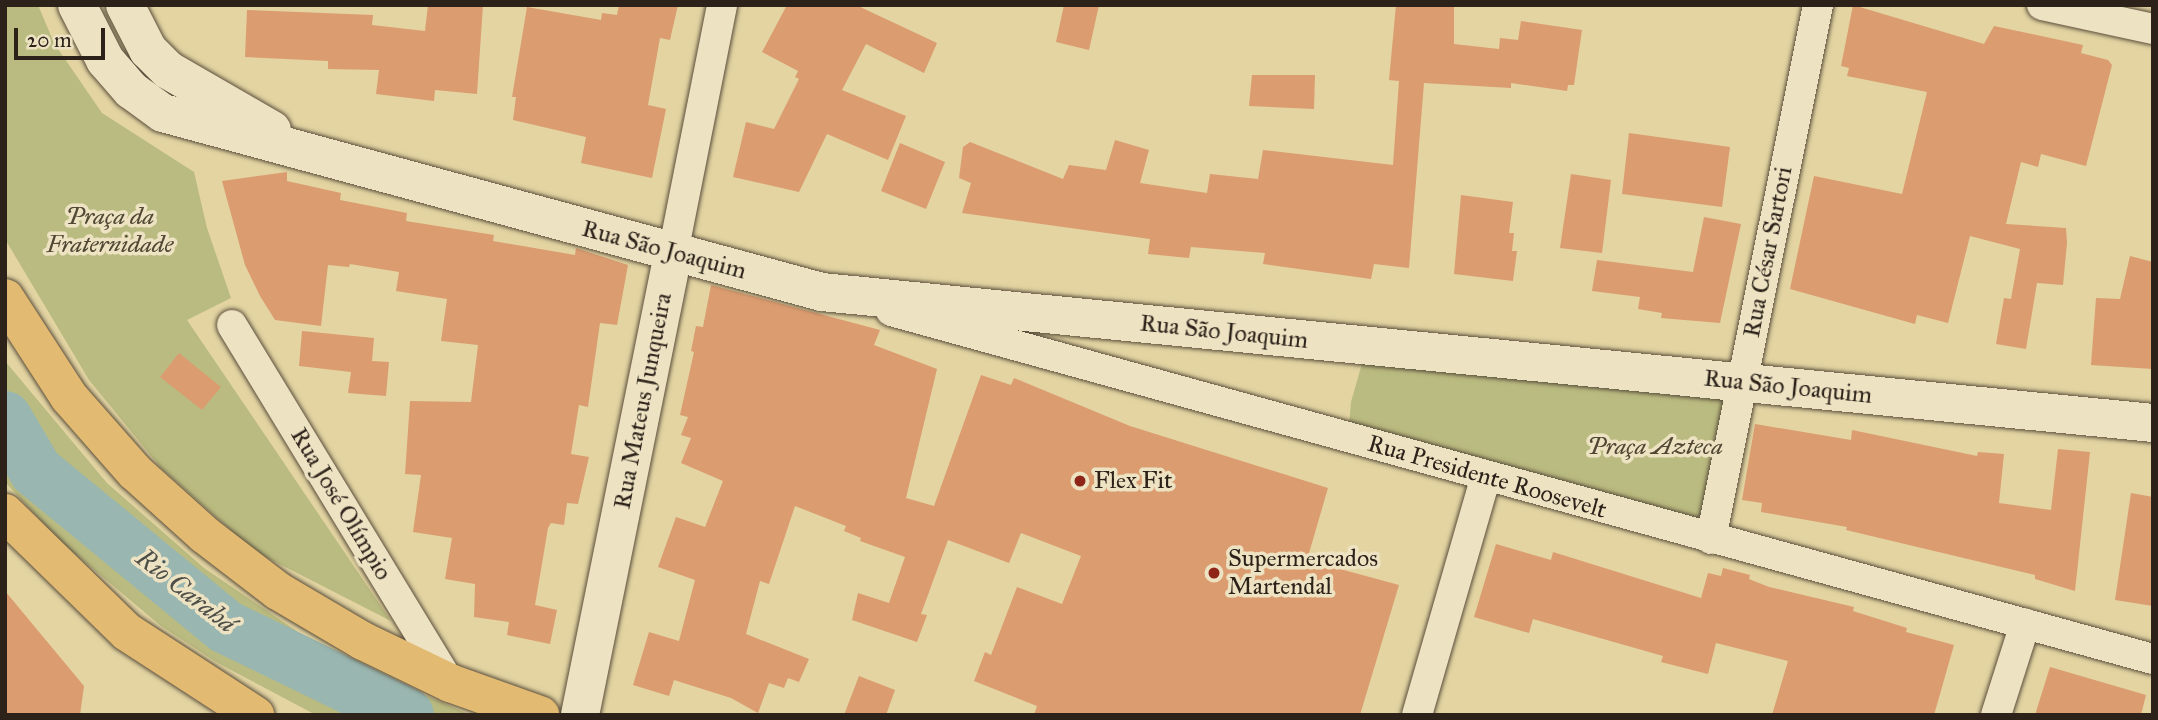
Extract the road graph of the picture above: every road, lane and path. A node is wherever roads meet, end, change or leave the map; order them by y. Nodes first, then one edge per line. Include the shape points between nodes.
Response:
1 (77, 5) edge
2 (125, 5) edge
3 (722, 5) edge
4 (1818, 5) edge
5 (2042, 5) edge
6 (2153, 29) edge
7 (311, 152) junction
8 (673, 253) junction
9 (822, 292) junction
10 (5, 298) edge
11 (232, 325) dead end
12 (1742, 383) junction
13 (2153, 423) edge
14 (1486, 477) junction
15 (5, 513) edge
16 (1711, 539) junction
17 (2025, 624) junction
18 (2153, 659) edge
19 (450, 683) junction
20 (255, 715) edge
21 (540, 715) edge
22 (580, 715) edge
23 (1417, 715) edge
24 (1996, 715) edge

1 - 7 street, Rua São Joaquim via 106,60 131,90 163,113
2 - 7 street, Rua São Joaquim via 148,50 168,71
3 - 8 street, Rua Mateus Junqueira
4 - 12 street, Rua César Sartori
5 - 6 street
7 - 8 street, Rua São Joaquim
8 - 9 street, Rua São Joaquim
8 - 22 street, Rua Mateus Junqueira
9 - 12 street, Rua São Joaquim
9 - 14 street, Rua Presidente Roosevelt
10 - 19 main road via 69,397 135,472 205,535 278,591 363,641
11 - 19 street, Rua José Olímpio
12 - 13 street, Rua São Joaquim
12 - 16 street, Rua César Sartori
14 - 16 street, Rua Presidente Roosevelt
14 - 23 street
15 - 20 main road via 127,632
16 - 17 street, Rua Presidente Roosevelt
17 - 18 street, Rua Presidente Roosevelt
17 - 24 street
19 - 21 main road

